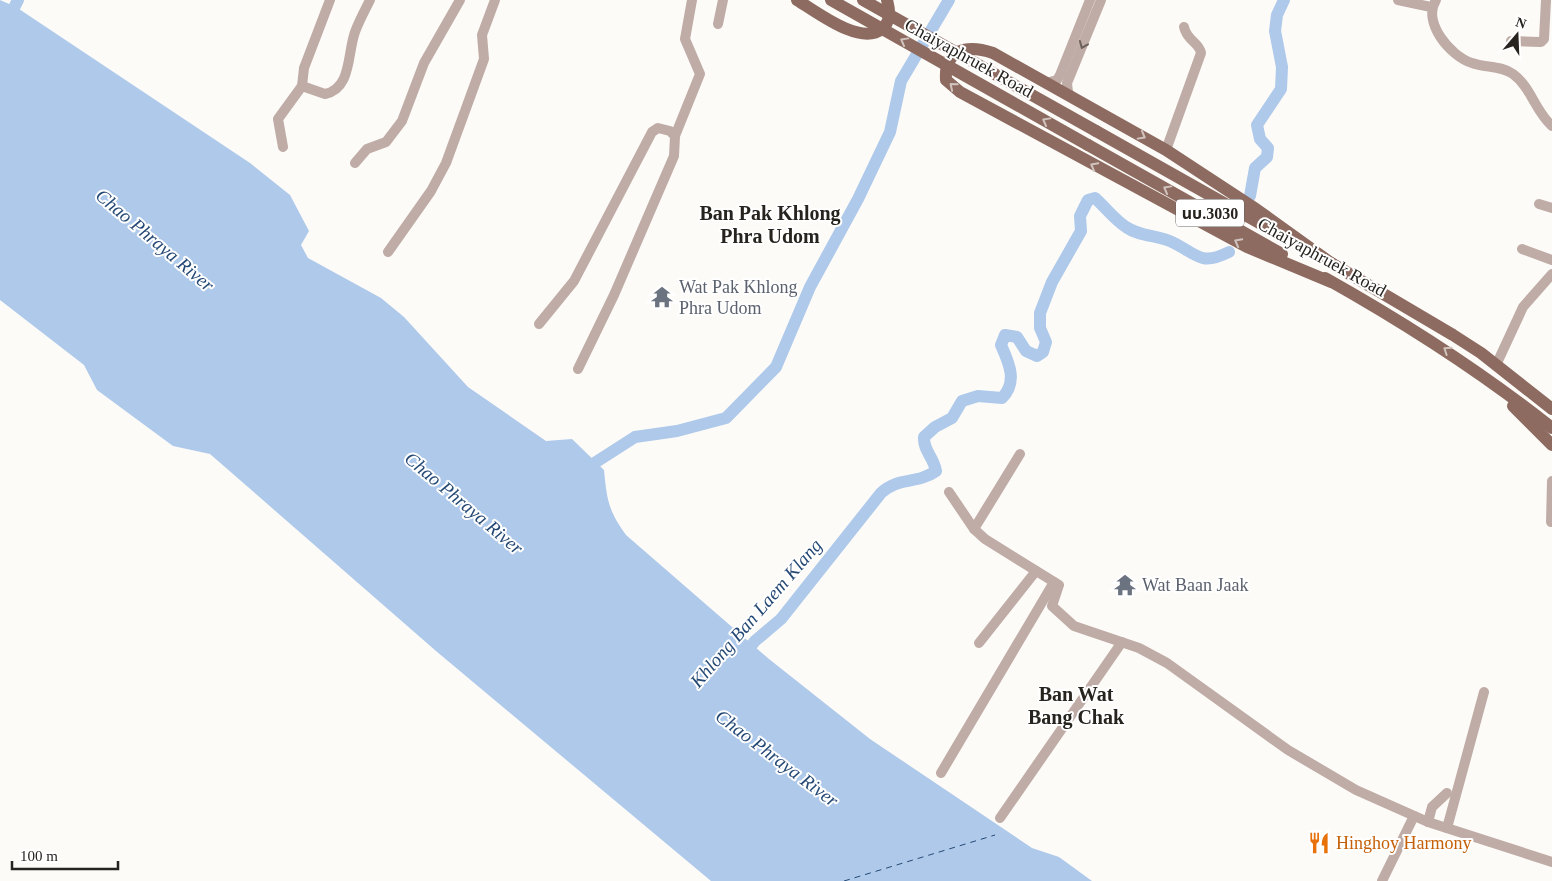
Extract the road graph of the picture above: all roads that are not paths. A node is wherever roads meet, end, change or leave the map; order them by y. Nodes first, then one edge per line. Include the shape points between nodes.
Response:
1 (330, 0) edge
2 (370, 0) edge
3 (460, 0) edge
4 (495, 0) edge
5 (692, 0) edge
6 (723, 0) edge
7 (797, 0) edge
8 (832, 0) edge
9 (863, 0) edge
10 (887, 0) edge
11 (1090, 0) edge
12 (1101, 0) edge
13 (1398, 0) edge
14 (1546, 0) edge
15 (1434, 4) edge
16 (1087, 22) junction
17 (718, 24) dead end
18 (1184, 27) dead end
19 (1511, 41) dead end
20 (1046, 83) junction
21 (302, 86) junction
22 (1071, 97) junction
23 (1552, 126) edge
24 (675, 136) junction
25 (283, 147) dead end
26 (1166, 150) junction
27 (355, 164) dead end
28 (1539, 204) dead end
29 (1552, 208) edge
30 (1522, 249) dead end
31 (388, 252) dead end
32 (1552, 260) edge
33 (1338, 268) junction
34 (1552, 274) edge
35 (1331, 282) junction
36 (539, 324) dead end
37 (1481, 353) junction
38 (1498, 361) junction
39 (578, 369) dead end
40 (1487, 378) junction
41 (1552, 398) edge
42 (1552, 409) edge
43 (1552, 428) edge
44 (1552, 444) edge
45 (1020, 454) dead end
46 (1552, 481) edge
47 (949, 492) dead end
48 (1551, 522) edge
49 (974, 529) junction
50 (1036, 571) junction
51 (1054, 582) junction
52 (1122, 642) junction
53 (979, 643) dead end
54 (1484, 692) dead end
55 (941, 773) dead end
56 (1447, 793) dead end
57 (1414, 816) junction
58 (1000, 818) dead end
59 (1428, 822) junction
60 (1447, 828) junction
61 (1552, 862) edge
62 (1382, 881) edge

1 - 21 street via 304,68
2 - 21 street via 356,30 340,87 325,94
3 - 27 street via 424,63 402,121 386,142 367,149
4 - 31 street via 482,35 484,59 446,163
5 - 24 street via 685,40 700,74
6 - 17 street
7 - 10 main road, Chaiyaphruek Road via 851,31 867,34 878,32 888,22
35 -> 8 main road, Chaiyaphruek Road / นบ.3030, bridge
9 - 33 main road, Chaiyaphruek Road / นบ.3030, bridge
11 - 16 street
12 - 16 street
13 - 15 street
14 - 19 street via 1544,39 1541,42
15 - 23 street via 1432,20 1436,30 1455,52 1472,63 1505,69 1513,74 1524,84 1540,113
16 - 20 street via 1060,75
16 -> 22 street via 1067,83
18 - 26 street via 1186,36 1201,54
20 - 22 main road
35 -> 20 main road via 1247,247 1086,162 960,92 946,80 945,69 956,53 972,48 993,53
21 - 25 street via 278,119
22 -> 26 main road
24 - 36 street via 658,128 652,132 574,281
24 - 39 street via 674,156
26 - 33 main road
28 - 29 street
30 - 32 street
33 - 37 main road, Chaiyaphruek Road / นบ.3030 via 1424,316
34 - 38 street via 1523,307
40 -> 35 main road, Chaiyaphruek Road / นบ.3030 via 1424,335
37 - 38 main road, Chaiyaphruek Road / นบ.3030
37 - 42 main road, Chaiyaphruek Road / นบ.3030
38 - 41 main road, Chaiyaphruek Road / นบ.3030
40 - 43 main road, Chaiyaphruek Road / นบ.3030
40 - 44 main road
45 - 49 street
46 - 48 street
47 - 49 street
49 - 50 street
50 - 51 street
50 - 53 street
51 - 52 street via 1059,585 1052,606 1067,621
51 - 55 street
52 - 57 street via 1185,675 1317,768
52 - 58 street
54 - 60 street
56 - 59 street via 1432,807
57 - 59 street
57 - 62 street
59 - 60 street
60 - 61 street

